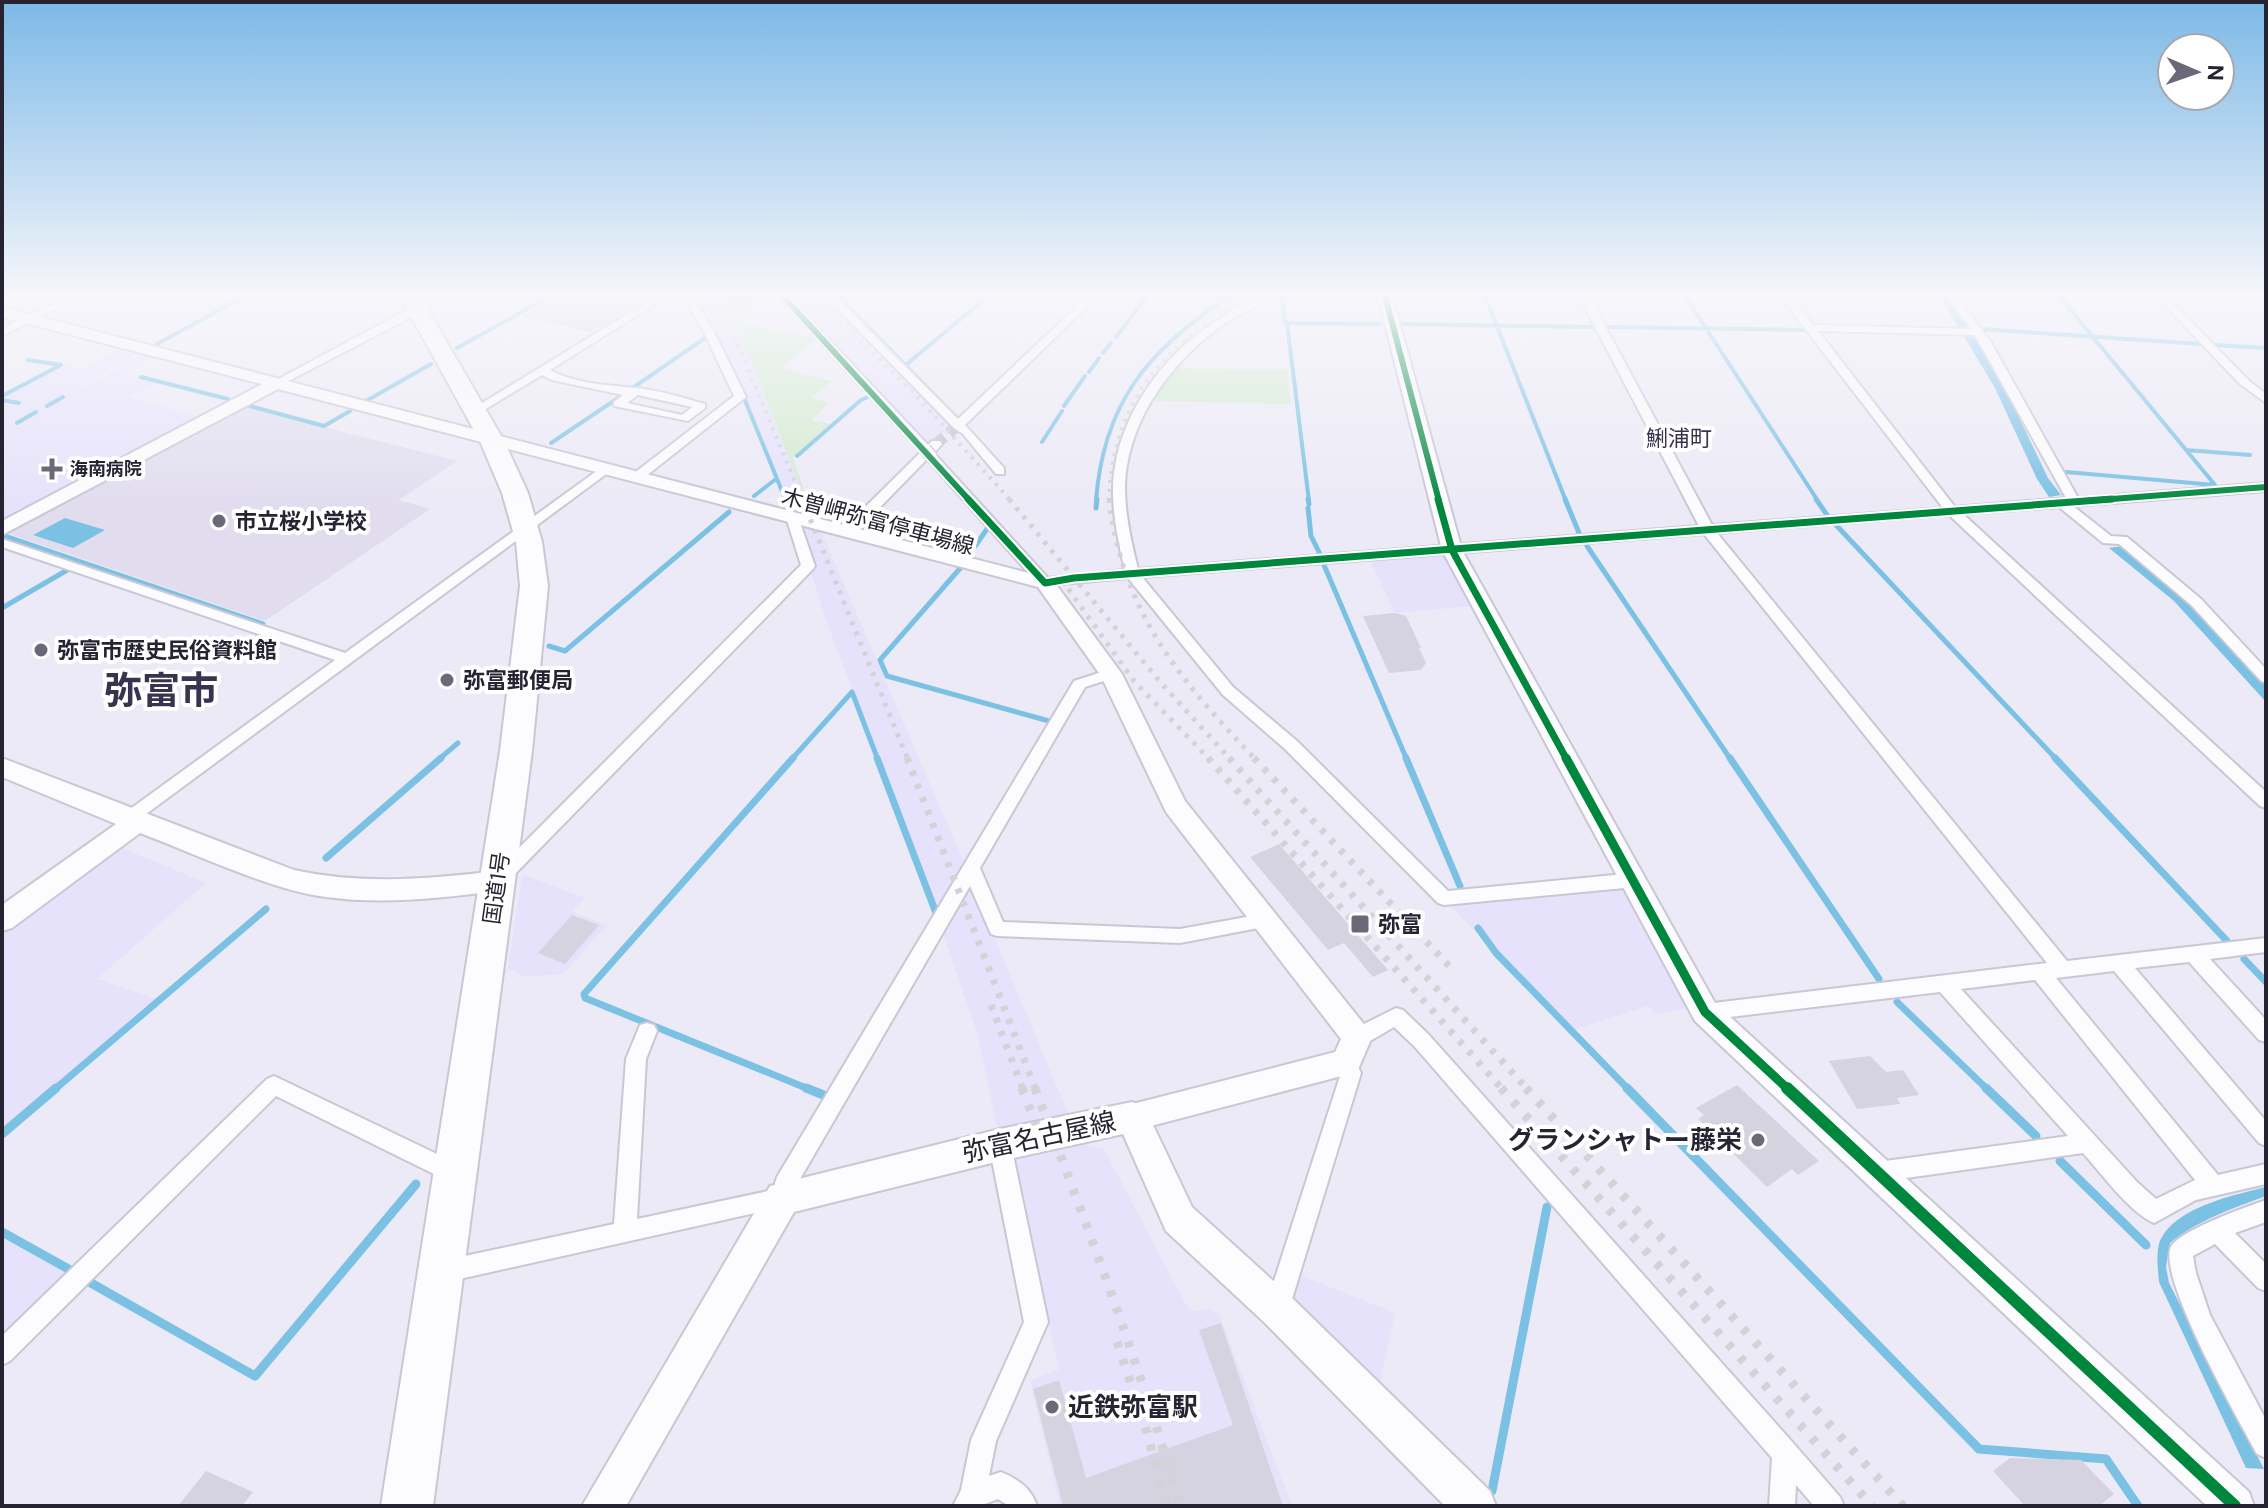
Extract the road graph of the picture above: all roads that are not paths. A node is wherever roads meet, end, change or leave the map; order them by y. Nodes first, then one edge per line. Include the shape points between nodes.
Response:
1 (213, 366) edge
2 (306, 366) edge
3 (450, 366) edge
4 (548, 366) edge
5 (725, 366) edge
6 (850, 366) edge
7 (899, 366) edge
8 (1020, 366) edge
9 (1172, 366) edge
10 (1404, 366) edge
11 (1621, 366) edge
12 (1841, 366) edge
13 (1998, 366) edge
14 (2229, 366) edge
15 (542, 370) junction
16 (277, 383) junction
17 (636, 391) junction
18 (2266, 400) edge
19 (961, 423) tunnel mouth
20 (484, 426) junction
21 (929, 449) junction
22 (605, 469) junction
23 (1000, 471) dead end
24 (637, 477) junction
25 (2266, 487) edge
26 (2068, 502) junction
27 (1952, 511) junction
28 (792, 517) junction
29 (525, 527) junction
30 (2, 529) edge
31 (1707, 529) junction
32 (849, 531) junction
33 (2, 543) edge
34 (1452, 550) junction
35 (1133, 575) junction
36 (1045, 583) junction
37 (348, 659) junction
38 (1111, 674) junction
39 (2266, 678) edge
40 (2, 767) edge
41 (2266, 802) edge
42 (132, 820) junction
43 (971, 868) junction
44 (1635, 880) junction
45 (497, 881) junction
46 (2, 920) edge
47 (1263, 921) junction
48 (2266, 945) edge
49 (2193, 953) junction
50 (2118, 962) junction
51 (2062, 968) junction
52 (2039, 971) junction
53 (1944, 983) junction
54 (1705, 1012) junction
55 (647, 1031) dead end
56 (2266, 1034) edge
57 (1352, 1050) junction
58 (1132, 1117) junction
59 (2266, 1136) edge
60 (2088, 1143) junction
61 (1000, 1145) junction
62 (1878, 1172) junction
63 (455, 1173) junction
64 (2266, 1174) edge
65 (2213, 1186) junction
66 (783, 1198) junction
67 (2266, 1211) edge
68 (625, 1230) junction
69 (2216, 1230) junction
70 (440, 1272) junction
71 (2266, 1280) edge
72 (1277, 1309) junction
73 (2, 1353) edge
74 (2266, 1445) edge
75 (1785, 1453) junction
76 (970, 1500) edge
77 (407, 1506) edge
78 (603, 1506) edge
79 (1024, 1506) edge
80 (1475, 1506) edge
81 (1782, 1506) edge
82 (1831, 1506) edge
83 (2235, 1506) edge

1 - 16 street, 木曽岬弥富停車場線
2 - 16 street
3 - 20 highway, 国道1号
4 - 15 street
5 - 24 street via 740,397
6 - 21 street
7 - 23 street
8 - 19 street
9 - 35 street via 1138,413 1121,465 1124,540
10 - 34 street
11 - 31 street
12 - 27 street
13 - 26 street
14 - 18 street
15 - 17 street via 556,378
15 - 20 street
16 - 20 street, 木曽岬弥富停車場線
16 - 30 street
17 - 17 street via 649,394 701,406 684,419 618,404
20 - 22 street, 木曽岬弥富停車場線
20 - 29 highway, 国道1号
21 - 32 street
21 - 36 street
22 - 24 street, 木曽岬弥富停車場線
22 - 29 street
24 - 28 street, 木曽岬弥富停車場線
25 - 26 street
26 - 27 street
26 - 39 street via 2108,540 2122,540 2196,602
27 - 31 street
27 - 41 street
28 - 32 street, 木曽岬弥富停車場線
28 - 45 street via 808,566
29 - 37 street
29 - 45 highway, 国道1号 via 534,586
31 - 34 street
31 - 51 street
32 - 36 street, 木曽岬弥富停車場線
33 - 37 street
34 - 35 street
34 - 44 street
35 - 36 street
35 - 44 street via 1228,691 1291,745 1444,898
36 - 38 street
37 - 42 street
38 - 43 street via 1079,684
38 - 47 street via 1175,806
40 - 42 street
42 - 45 street via 325,887 414,891
42 - 46 street
43 - 47 street via 997,929 1180,936
43 - 66 street via 785,1184
44 - 54 street
45 - 63 highway, 国道1号
47 - 57 street
48 - 49 street
49 - 50 street
49 - 56 street
50 - 51 street
50 - 59 street
51 - 52 street
52 - 53 street
52 - 65 street
53 - 54 street
53 - 60 street
54 - 62 street
55 - 68 street via 636,1059
57 - 58 street
57 - 72 street via 1351,1073
57 - 75 street via 1396,1016
58 - 61 main road, 弥富名古屋線
58 - 72 main road, 弥富名古屋線 via 1179,1219
60 - 62 street
60 - 65 street via 2154,1212
61 - 66 main road, 弥富名古屋線
61 - 76 street via 1036,1322 984,1440
62 - 83 street
63 - 70 highway, 国道1号
63 - 73 street via 274,1085
64 - 65 street
66 - 68 street
66 - 78 main road
67 - 69 street
68 - 70 street
69 - 71 street
69 - 74 street via 2181,1251 2182,1273
70 - 77 highway, 国道1号
72 - 80 main road, 弥富名古屋線
75 - 81 street
75 - 82 street
76 - 79 street via 1001,1485

